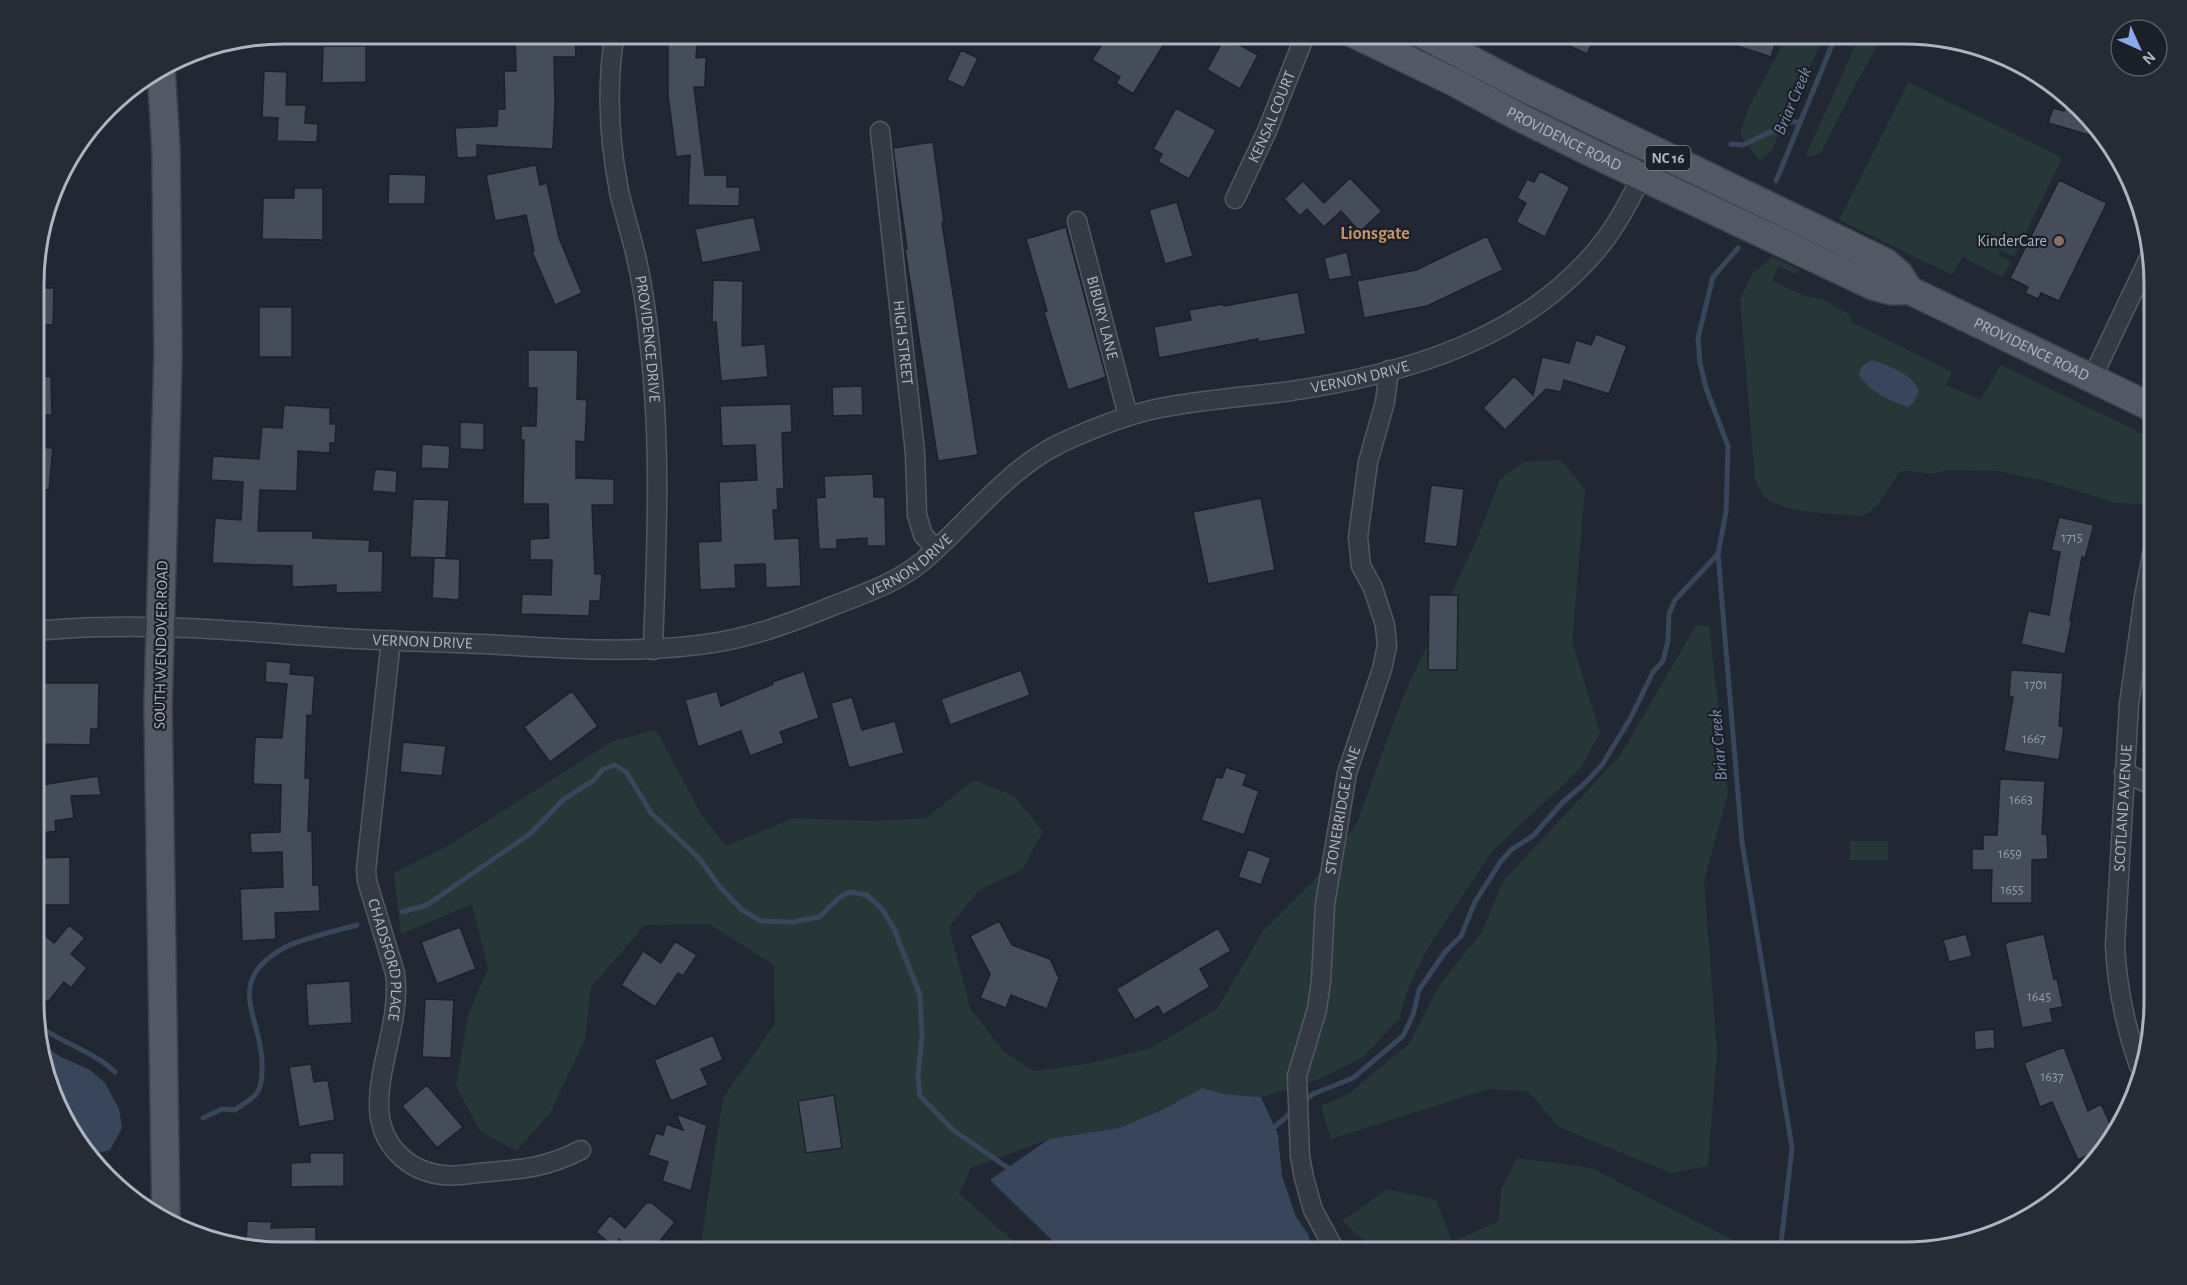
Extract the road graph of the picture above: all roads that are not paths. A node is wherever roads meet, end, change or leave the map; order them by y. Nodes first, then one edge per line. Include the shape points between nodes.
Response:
1 (614, 44) edge
2 (1302, 44) edge
3 (1375, 44) edge
4 (1462, 44) edge
5 (1463, 44) edge
6 (162, 77) edge
7 (1454, 82) junction
8 (880, 131) dead end
9 (1654, 150) junction
10 (1642, 177) junction
11 (1235, 199) dead end
12 (1077, 221) dead end
13 (2143, 270) edge
14 (1910, 290) junction
15 (1389, 370) junction
16 (2092, 378) junction
17 (2144, 404) edge
18 (1128, 416) junction
19 (936, 549) junction
20 (2144, 597) edge
21 (161, 628) junction
22 (44, 631) edge
23 (391, 640) junction
24 (653, 650) junction
25 (2124, 772) junction
26 (2144, 782) edge
27 (2136, 1059) edge
28 (581, 1150) dead end
29 (166, 1211) edge
30 (1331, 1242) edge

1 - 24 street, PROVIDENCE DRIVE via 610,79 613,151 643,291 653,376 657,510
2 - 11 street, KENSAL COURT
3 - 7 main road, PROVIDENCE ROAD / NC 16
4 - 7 street
5 - 9 main road, PROVIDENCE ROAD / NC 16 via 1519,85
6 - 21 main road, SOUTH WENDOVER ROAD via 168,357
7 - 10 main road, PROVIDENCE ROAD / NC 16
8 - 19 street, HIGH STREET via 915,453 917,515 923,535
9 - 10 street, VERNON DRIVE
9 - 14 main road, PROVIDENCE ROAD / NC 16 via 1885,262
10 - 14 main road, PROVIDENCE ROAD / NC 16 via 1873,286
10 - 15 street, VERNON DRIVE via 1607,237 1545,300 1474,342
12 - 18 street, BIBURY LANE
13 - 16 street
14 - 16 main road, PROVIDENCE ROAD / NC 16
15 - 18 street, VERNON DRIVE via 1288,391
15 - 30 street, STONEBRIDGE LANE via 1385,402 1368,462 1358,537 1361,566 1373,588 1387,646 1383,669 1347,773 1325,904 1317,1009 1297,1076 1300,1156 1313,1210
16 - 17 main road, PROVIDENCE ROAD / NC 16
18 - 19 street, VERNON DRIVE via 1054,446 1008,479
19 - 24 street, VERNON DRIVE via 894,580 800,619 734,639
20 - 25 street, SCOTLAND AVENUE
21 - 22 street, VERNON DRIVE
21 - 23 street, VERNON DRIVE
21 - 29 main road, SOUTH WENDOVER ROAD via 158,705
23 - 24 street, VERNON DRIVE
23 - 28 street, CHADSFORD PLACE via 366,870 396,984 396,1011 379,1103 385,1136 403,1159 427,1172 445,1176 544,1166
25 - 26 street
25 - 27 street, SCOTLAND AVENUE via 2117,980

